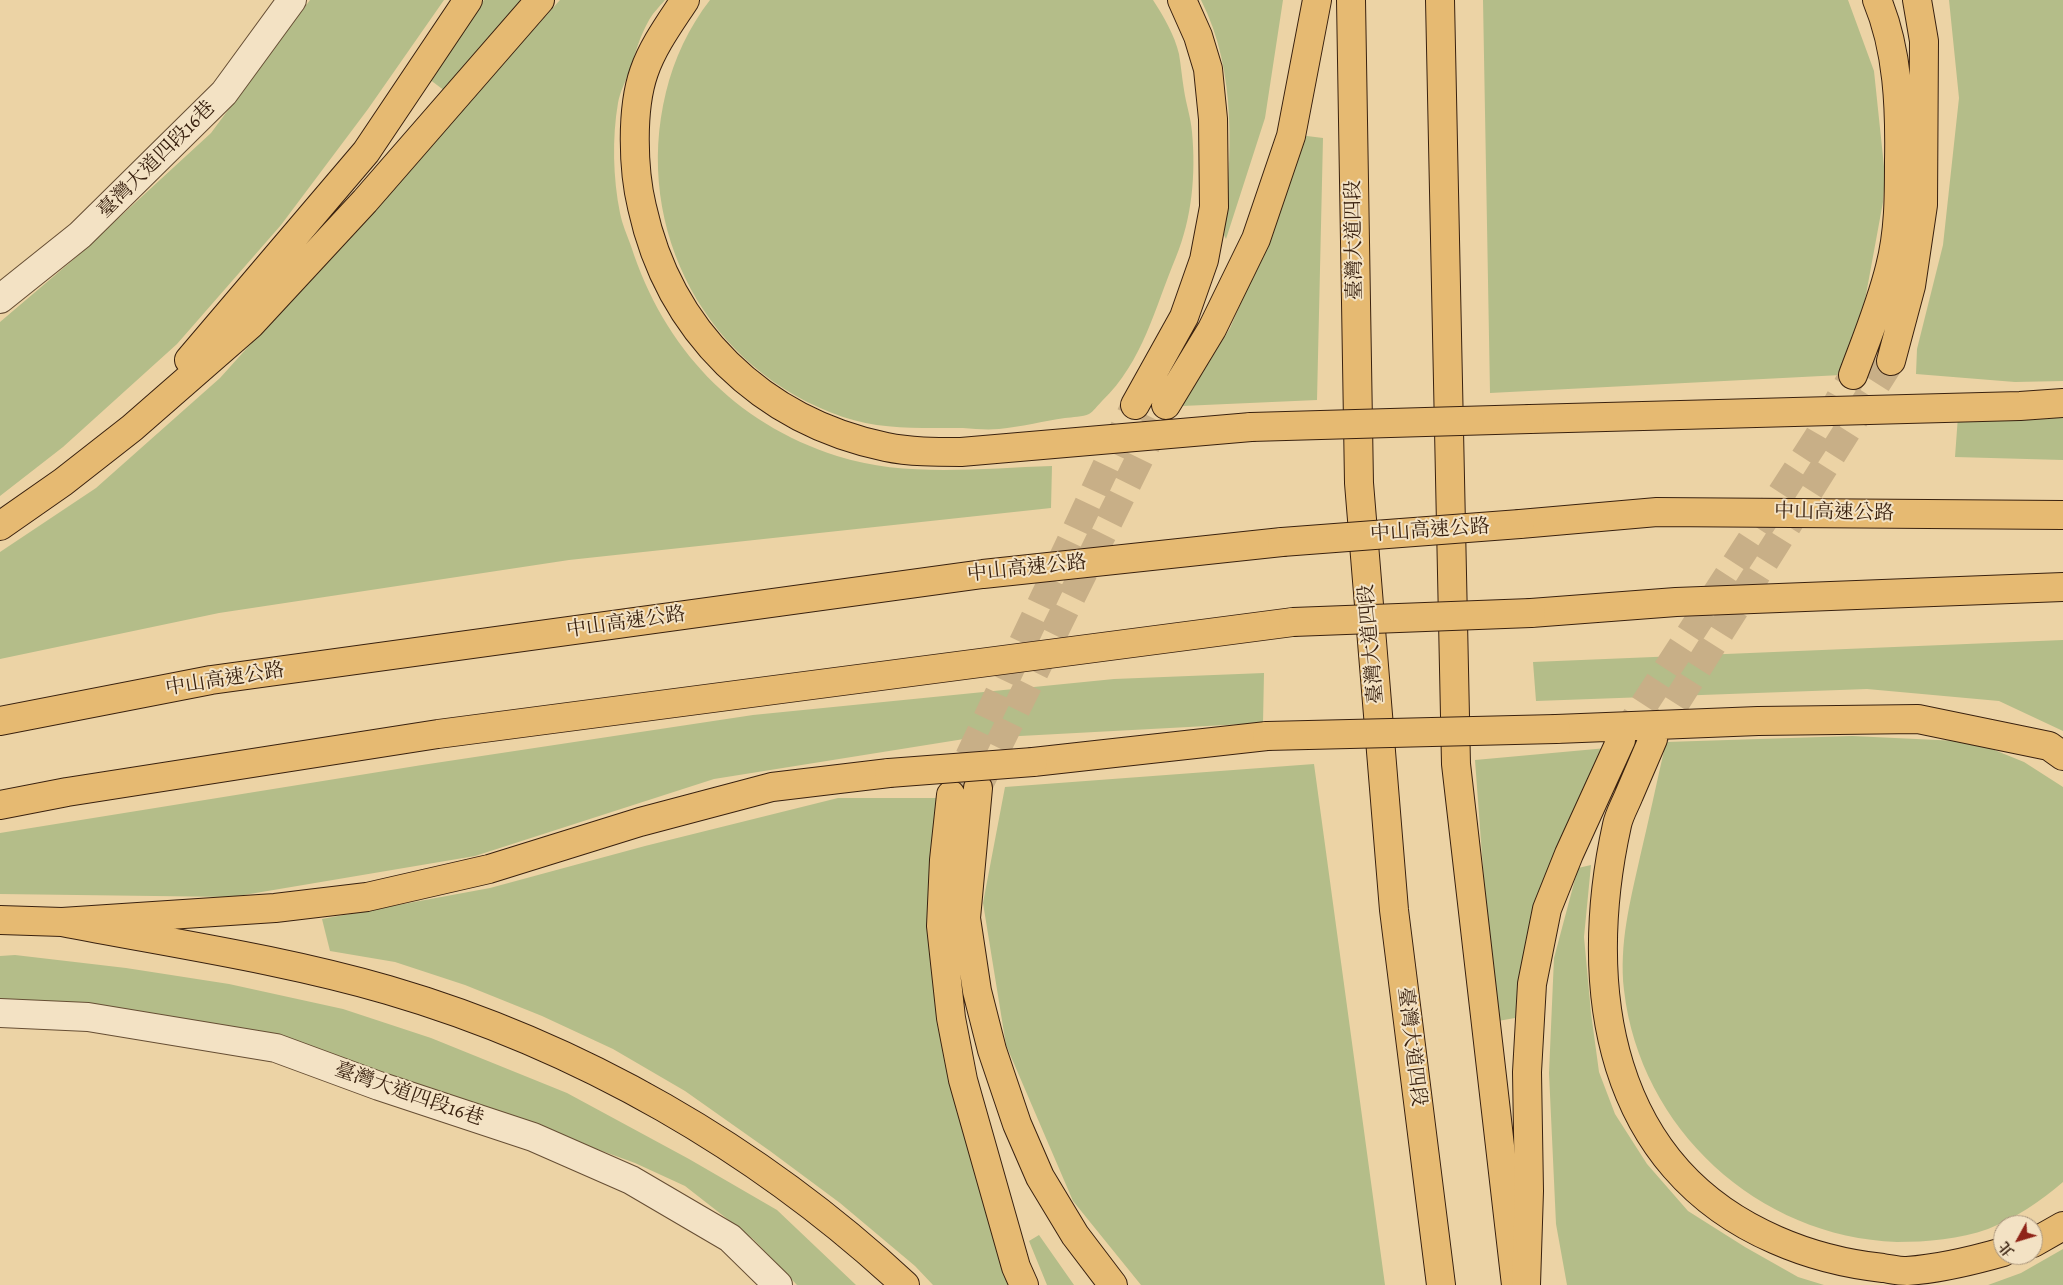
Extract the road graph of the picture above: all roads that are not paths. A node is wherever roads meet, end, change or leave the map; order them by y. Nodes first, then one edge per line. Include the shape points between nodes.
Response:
1 (292, 0) edge
2 (468, 0) edge
3 (540, 0) edge
4 (685, 0) edge
5 (1182, 0) edge
6 (1317, 0) edge
7 (1351, 0) edge
8 (1440, 0) edge
9 (1877, 0) edge
10 (1917, 0) edge
11 (0, 299) edge
12 (1891, 361) tunnel mouth
13 (1853, 375) tunnel mouth
14 (2063, 403) edge
15 (1166, 405) tunnel mouth
16 (1135, 406) tunnel mouth
17 (132, 428) junction
18 (2063, 516) edge
19 (0, 526) edge
20 (2063, 587) edge
21 (0, 721) edge
22 (1653, 739) tunnel mouth
23 (1621, 740) tunnel mouth
24 (2063, 756) edge
25 (978, 788) tunnel mouth
26 (951, 795) tunnel mouth
27 (0, 804) edge
28 (0, 920) edge
29 (62, 922) junction
30 (0, 1012) edge
31 (2063, 1226) edge
32 (2043, 1237) edge
33 (1993, 1255) edge
34 (778, 1285) edge
35 (905, 1285) edge
36 (1024, 1285) edge
37 (1112, 1285) edge
38 (1441, 1285) edge
39 (1516, 1285) edge
40 (1526, 1285) edge

1 - 11 street, 臺灣大道四段16巷 via 224,93 80,235
2 - 17 main road via 366,152
3 - 17 main road via 365,201 250,325
4 - 14 main road, bridge via 663,33 644,73 636,112 638,191 660,267 678,303 725,363 753,388 784,408 843,436 887,448 961,452 1251,427
5 - 16 main road via 1208,69 1213,119 1214,207 1204,260 1184,317
6 - 15 main road via 1291,136 1256,239 1212,330
7 - 38 main road, 臺灣大道四段 via 1359,483 1394,910
8 - 39 main road via 1456,764
9 - 13 main road via 1899,99 1899,212 1890,267
10 - 12 main road via 1924,41 1923,205 1911,286
17 - 19 main road
18 - 21 main road, 中山高速公路, bridge via 1657,512 1282,542 983,574 211,680
20 - 27 main road, bridge via 1676,602 1531,613 1293,622 438,734
22 - 33 main road via 1617,823 1603,923 1603,977 1619,1069 1636,1108 1662,1152 1702,1196 1749,1229 1803,1252 1861,1266 1906,1271
23 - 40 main road via 1547,909 1532,984 1527,1072
24 - 29 main road, bridge via 2049,746 1918,719 1267,736 772,787 640,822 489,869 367,897 275,908
25 - 37 main road via 966,918 992,1050 1017,1124 1040,1177 1075,1235
26 - 36 main road via 941,926 952,1018 963,1080 1016,1267
28 - 29 main road
29 - 35 main road via 311,970 388,990 540,1045 683,1118 751,1161 816,1208
30 - 34 street, 臺灣大道四段16巷 via 88,1017 276,1048 533,1137 631,1180 730,1238
31 - 32 main road

